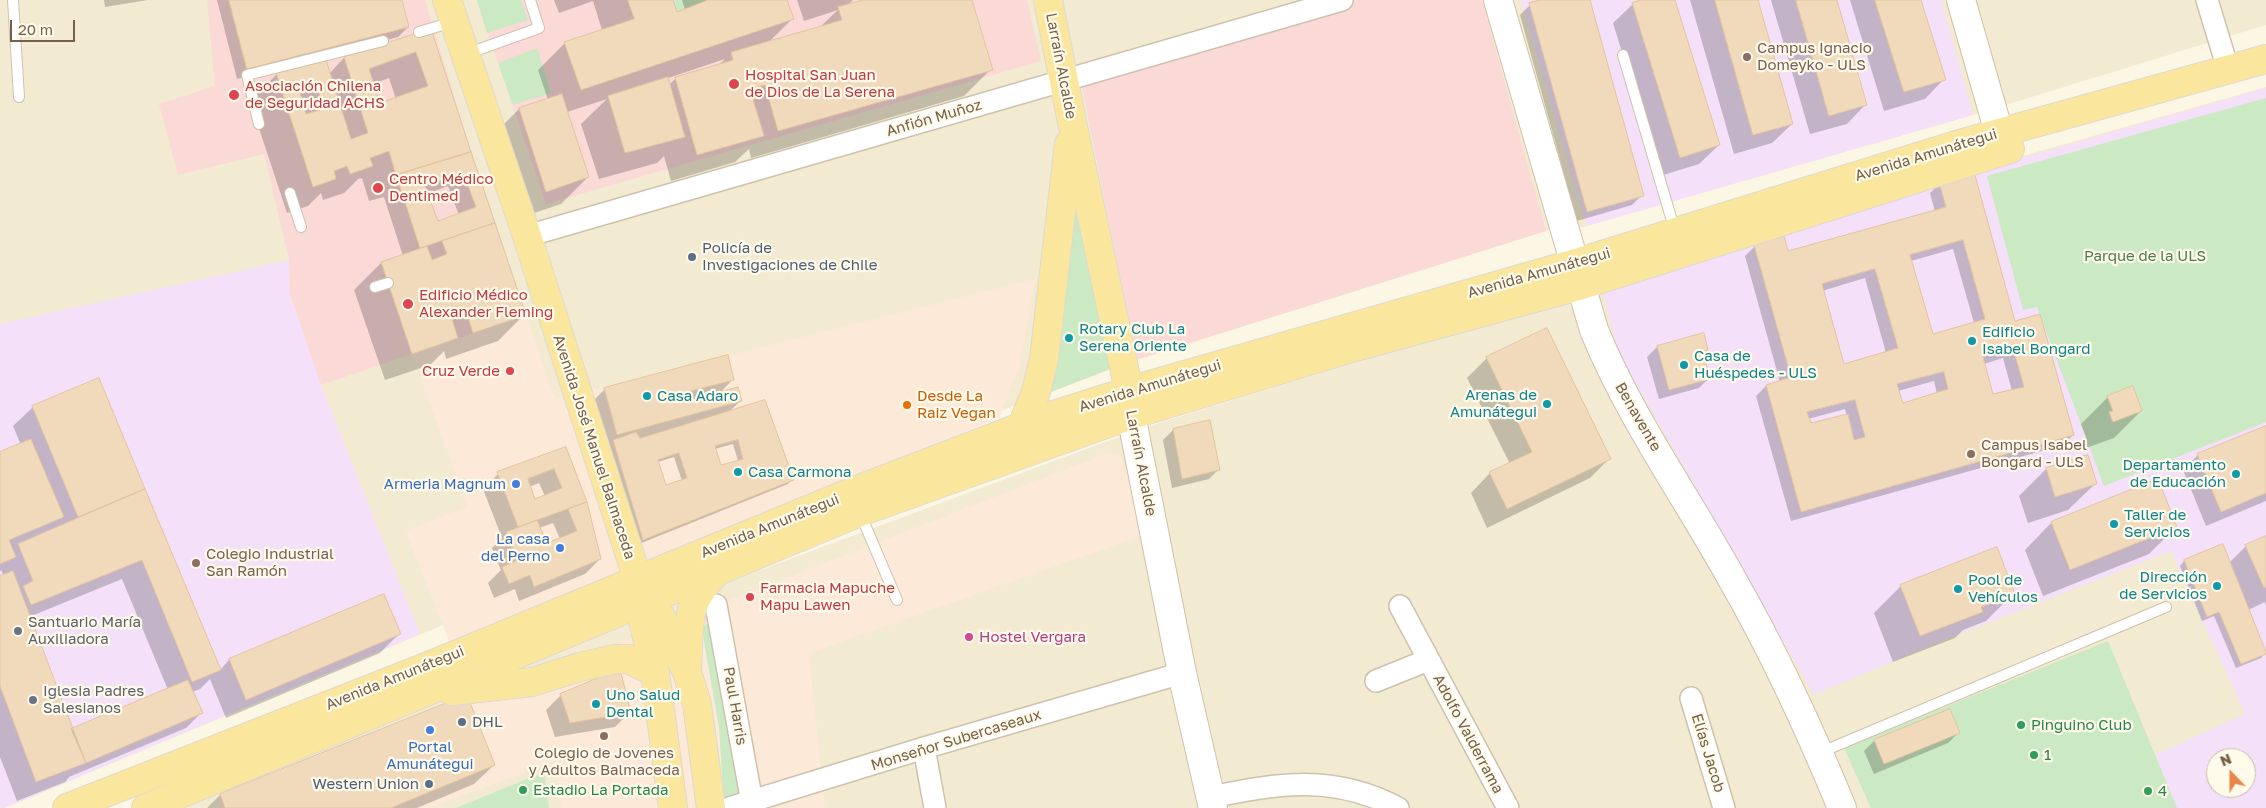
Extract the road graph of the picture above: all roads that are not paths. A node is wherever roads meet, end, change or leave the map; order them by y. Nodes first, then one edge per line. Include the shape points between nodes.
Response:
1 (13, 0) edge
2 (530, 0) edge
3 (1048, 0) edge
4 (1342, 0) edge
5 (1498, 0) edge
6 (1961, 0) edge
7 (2207, 0) edge
8 (451, 11) edge
9 (418, 32) dead end
10 (383, 41) dead end
11 (465, 55) junction
12 (1623, 55) dead end
13 (2266, 59) edge
14 (2228, 69) junction
15 (2266, 74) edge
16 (1063, 81) junction
17 (20, 97) dead end
18 (1072, 122) junction
19 (258, 124) dead end
20 (2002, 142) junction
21 (290, 193) dead end
22 (301, 227) dead end
23 (1675, 232) junction
24 (525, 239) junction
25 (1579, 274) junction
26 (388, 283) dead end
27 (375, 287) dead end
28 (1130, 403) junction
29 (1022, 426) junction
30 (860, 512) junction
31 (716, 573) junction
32 (643, 594) junction
33 (896, 600) dead end
34 (716, 605) dead end
35 (1400, 606) dead end
36 (2166, 607) dead end
37 (1428, 660) junction
38 (654, 672) junction
39 (687, 672) junction
40 (1182, 673) junction
41 (1376, 682) dead end
42 (418, 695) junction
43 (1691, 698) dead end
44 (924, 748) junction
45 (1819, 753) junction
46 (1212, 803) edge
47 (753, 805) edge
48 (67, 808) edge
49 (146, 808) edge
50 (673, 808) edge
51 (711, 808) edge
52 (729, 808) edge
53 (935, 808) edge
54 (1398, 808) edge
55 (1508, 808) edge
56 (1724, 808) edge
57 (1842, 808) edge

1 - 17 lane
2 - 11 lane via 540,28
3 - 16 main road, Larraín Alcalde
4 - 16 street, Anfión Muñoz
5 - 25 main road, Benavente
6 - 20 main road
7 - 14 street
8 - 9 lane
8 - 11 main road, Avenida José Manuel Balmaceda
10 - 19 lane via 247,75
11 - 24 main road, Avenida José Manuel Balmaceda via 487,140
12 - 23 lane
13 - 14 main road, Avenida Amunátegui
14 - 20 main road, Avenida Amunátegui
15 - 20 main road, Avenida Amunátegui
16 - 18 main road, Larraín Alcalde
16 - 24 street, Anfión Muñoz
18 - 28 main road, Larraín Alcalde
18 - 29 main road via 1044,359 1036,392
20 - 23 main road, Avenida Amunátegui
20 - 25 main road, Avenida Amunátegui
21 - 22 lane
23 - 25 main road, Avenida Amunátegui
24 - 32 main road, Avenida José Manuel Balmaceda
25 - 28 main road, Avenida Amunátegui
25 - 45 main road, Benavente via 1594,330 1615,377 1733,580
26 - 27 lane
28 - 29 main road, Avenida Amunátegui
28 - 30 main road, Avenida Amunátegui
28 - 40 main road, Larraín Alcalde
29 - 32 main road, Avenida Amunátegui via 852,492
30 - 31 main road, Avenida Amunátegui
30 - 33 lane
31 - 32 main road, Avenida Amunátegui
31 - 39 main road via 702,586 691,606
32 - 38 main road, Avenida José Manuel Balmaceda
32 - 39 main road, Avenida José Manuel Balmaceda
32 - 42 main road, Avenida Amunátegui
32 - 48 main road, Avenida Amunátegui via 421,669
34 - 47 street, Paul Harris
35 - 37 street, Adolfo Valderrama
36 - 45 lane
37 - 41 street, Adolfo Valderrama
37 - 55 street, Adolfo Valderrama
38 - 42 main road via 628,659 616,659 532,682
38 - 50 main road, Avenida José Manuel Balmaceda
39 - 51 main road, Avenida José Manuel Balmaceda via 697,704
40 - 44 street, Monseñor Subercaseaux
40 - 46 main road, Larraín Alcalde
42 - 49 main road, Avenida Amunátegui
43 - 56 street, Elías Jacob
44 - 47 street, Monseñor Subercaseaux
44 - 53 street
45 - 57 main road, Benavente
46 - 54 street via 1268,786 1313,785 1350,788
47 - 52 street, Monseñor Subercaseaux

